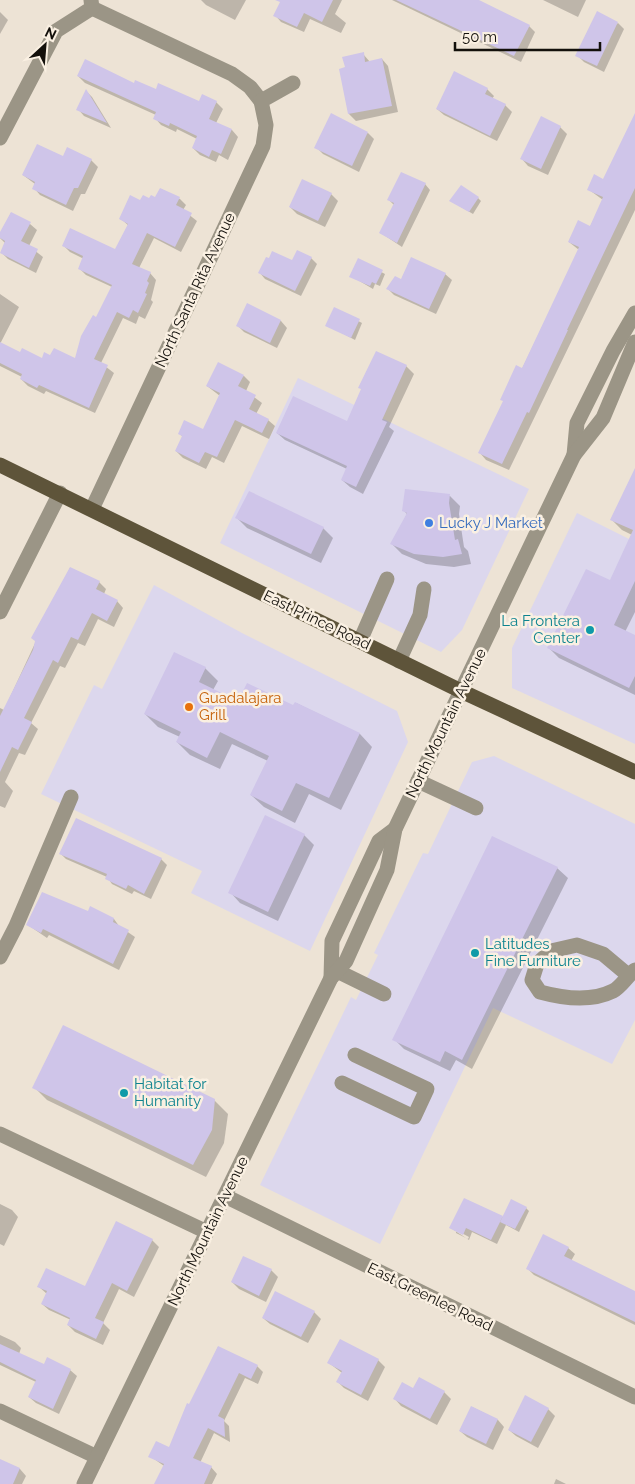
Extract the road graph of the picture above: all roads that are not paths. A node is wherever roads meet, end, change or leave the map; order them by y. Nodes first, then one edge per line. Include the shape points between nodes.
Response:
1 (91, 4) edge
2 (292, 83) dead end
3 (261, 101) junction
4 (0, 138) edge
5 (635, 313) edge
6 (635, 342) edge
7 (574, 455) junction
8 (0, 465) edge
9 (60, 493) junction
10 (92, 509) junction
11 (387, 579) dead end
12 (424, 589) dead end
13 (0, 612) edge
14 (360, 641) junction
15 (400, 661) junction
16 (461, 691) junction
17 (635, 772) edge
18 (418, 781) junction
19 (71, 797) dead end
20 (476, 808) dead end
21 (395, 829) junction
22 (0, 958) edge
23 (631, 973) edge
24 (334, 974) junction
25 (384, 994) dead end
26 (355, 1055) dead end
27 (342, 1083) dead end
28 (0, 1134) edge
29 (225, 1196) junction
30 (208, 1232) junction
31 (635, 1397) edge
32 (0, 1411) edge
33 (97, 1457) junction
34 (84, 1484) edge

1 - 3 street via 232,74 250,87
1 - 4 street via 56,30
2 - 3 street
3 - 10 street, North Santa Rita Avenue via 266,125 263,146
5 - 7 street, North Mountain Avenue via 577,423
6 - 7 street, North Mountain Avenue via 603,418
7 - 16 street, North Mountain Avenue
8 - 9 main road, East Prince Road
9 - 10 main road, East Prince Road
9 - 13 street
10 - 14 main road, East Prince Road
11 - 14 street
12 - 15 street via 420,615
14 - 15 main road, East Prince Road
15 - 16 main road, East Prince Road
16 - 17 main road, East Prince Road
16 - 18 street, North Mountain Avenue
18 - 20 street
18 - 21 street, North Mountain Avenue
19 - 22 street
21 - 24 street, North Mountain Avenue via 387,870 346,961
21 - 24 street, North Mountain Avenue via 379,841 332,941
23 - 23 street via 614,991 593,997 556,997 540,992 532,980 537,964 551,951 577,945 603,954
24 - 25 street
24 - 29 street, North Mountain Avenue
26 - 27 street via 427,1089 414,1117
28 - 30 street
29 - 30 street, North Mountain Avenue
29 - 31 street, East Greenlee Road
30 - 33 street, North Mountain Avenue
32 - 33 street
33 - 34 street, North Mountain Avenue

